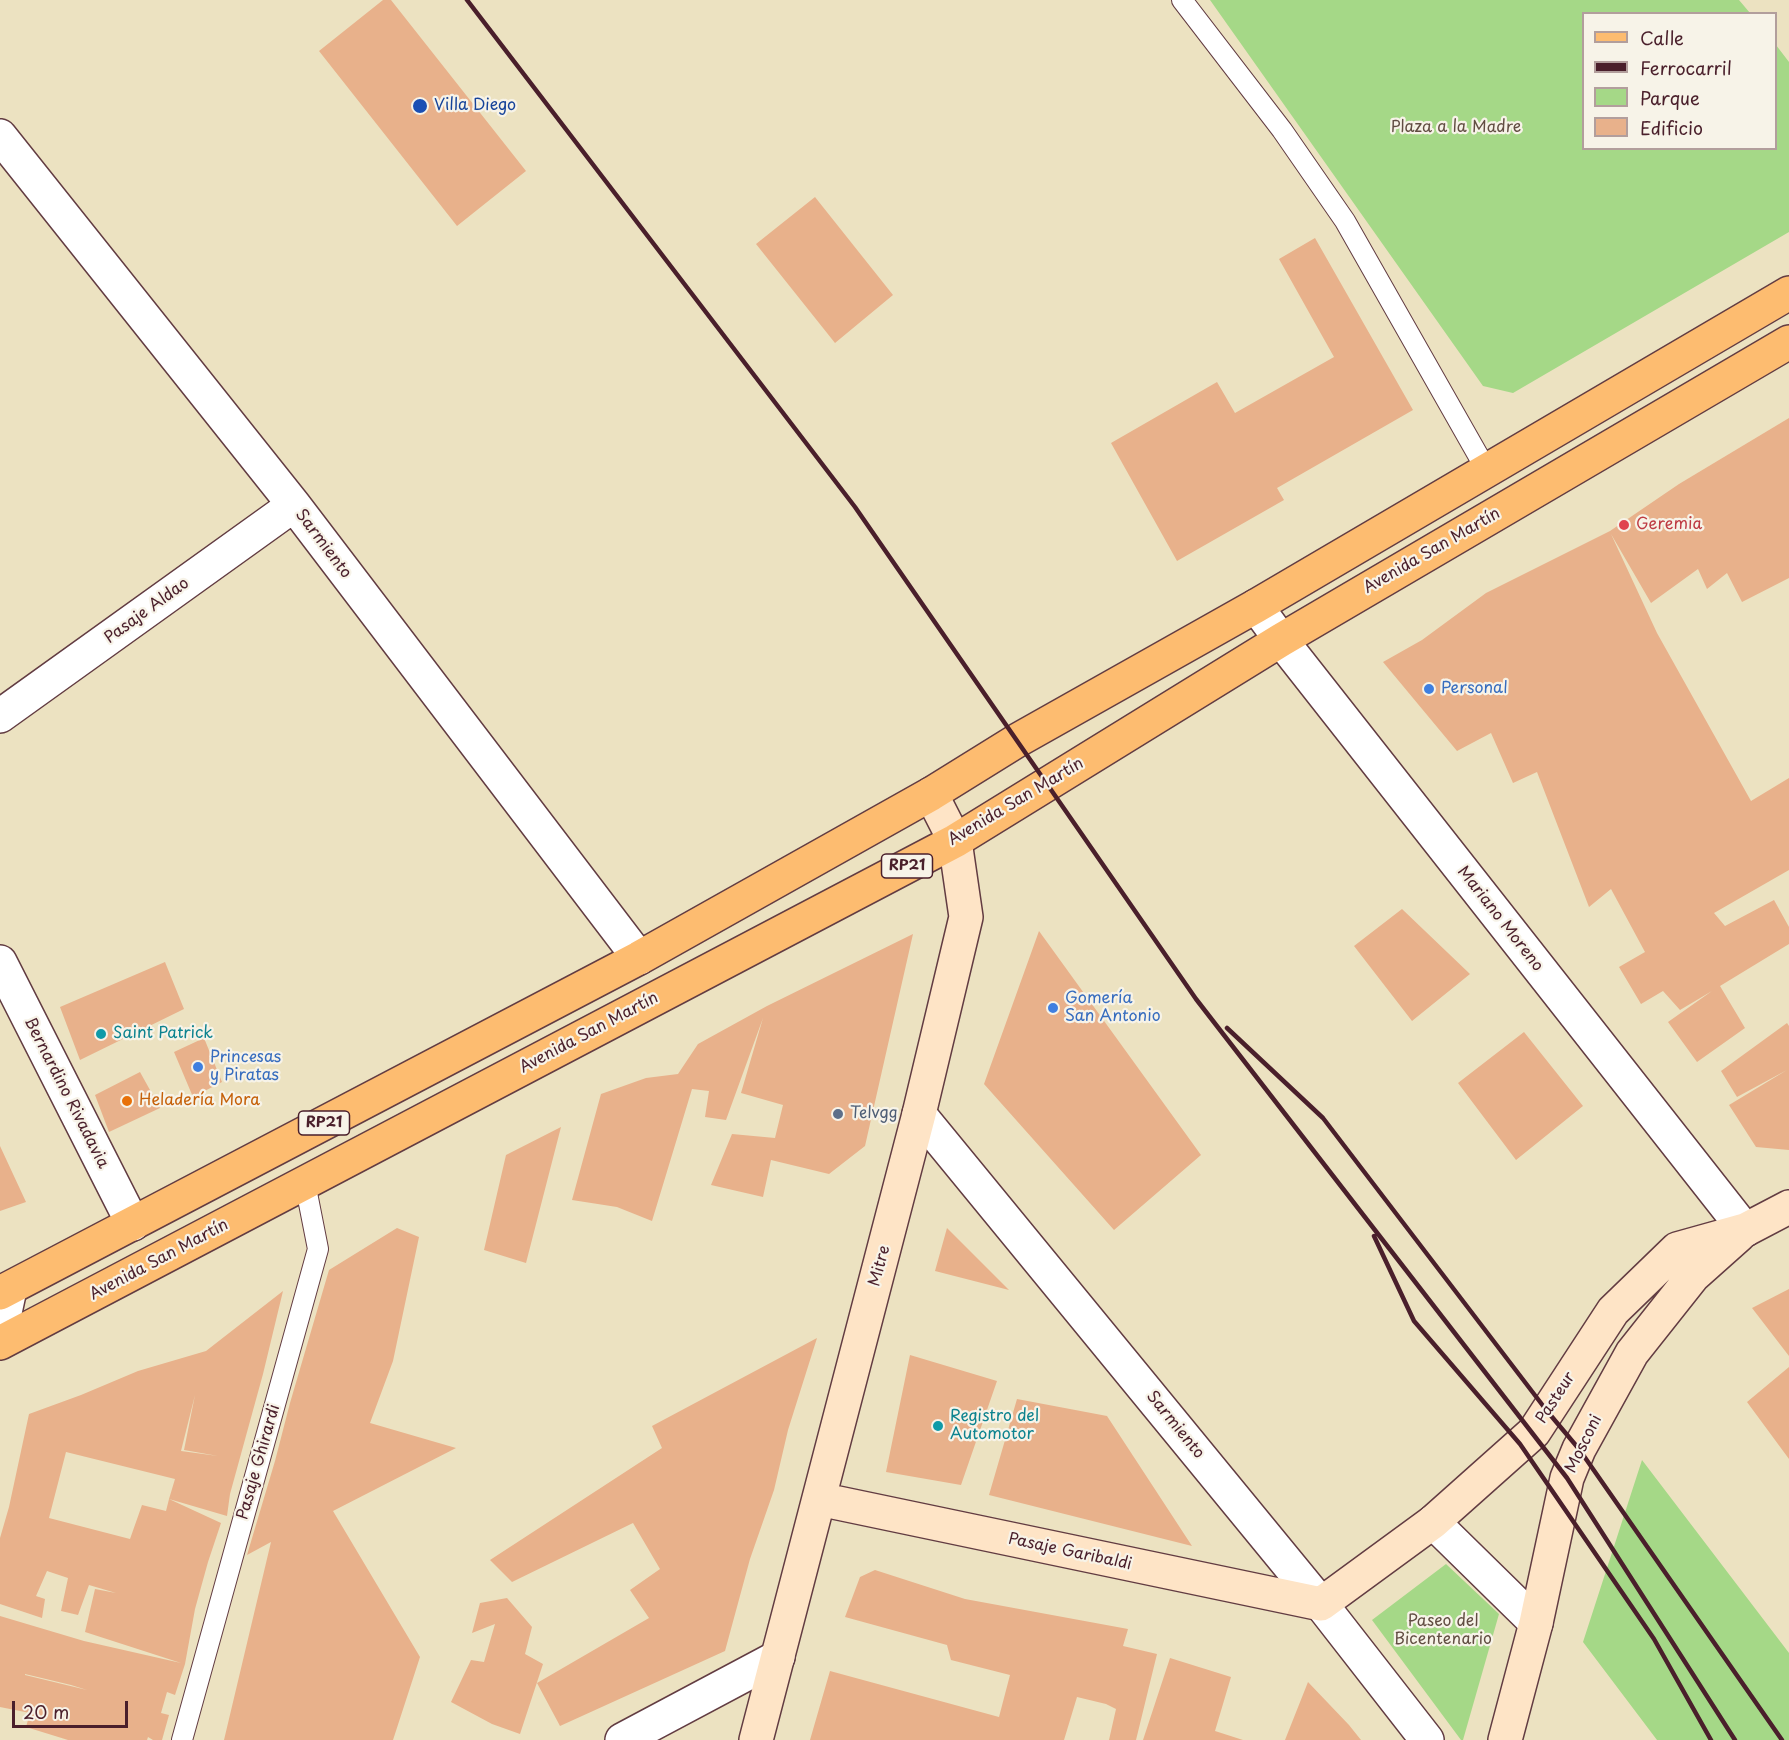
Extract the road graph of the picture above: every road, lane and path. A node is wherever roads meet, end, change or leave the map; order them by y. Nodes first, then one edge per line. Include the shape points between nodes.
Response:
1 (1182, 0) edge
2 (0, 136) edge
3 (1789, 293) edge
4 (1789, 342) edge
5 (1487, 471) junction
6 (294, 505) junction
7 (1256, 606) junction
8 (1281, 640) junction
9 (0, 716) edge
10 (932, 794) junction
11 (955, 841) junction
12 (639, 958) junction
13 (0, 962) edge
14 (920, 1114) junction
15 (305, 1183) junction
16 (1789, 1207) edge
17 (133, 1224) junction
18 (1745, 1230) junction
19 (5, 1291) edge
20 (0, 1336) edge
21 (0, 1343) edge
22 (819, 1499) junction
23 (1433, 1522) junction
24 (1321, 1604) junction
25 (1536, 1623) junction
26 (778, 1657) junction
27 (182, 1740) edge
28 (622, 1740) edge
29 (756, 1740) edge
30 (1427, 1740) edge
31 (1505, 1740) edge

1 - 5 lane via 1282,130 1345,221
2 - 6 street, Sarmiento
3 - 5 main road, RP21
4 - 8 main road, Avenida San Martín / RP21
5 - 7 main road, RP21
6 - 9 street, Pasaje Aldao
6 - 12 street, Sarmiento
7 - 8 street, Mariano Moreno
7 - 10 main road, RP21 via 1018,740
8 - 11 main road, Avenida San Martín / RP21
8 - 18 street, Mariano Moreno
10 - 11 street, Mitre
10 - 12 main road, RP21
11 - 14 street, Mitre via 966,917
11 - 15 main road, Avenida San Martín / RP21
12 - 17 main road, RP21
13 - 17 street, Bernardino Rivadavia
14 - 22 street, Mitre
14 - 24 street, Sarmiento
15 - 21 main road, Avenida San Martín / RP21
15 - 27 lane, Pasaje Ghirardi via 318,1249
16 - 18 street, Pasteur
17 - 19 main road, RP21
18 - 23 street, Pasteur via 1677,1249 1614,1311 1533,1432
18 - 25 street, Mosconi via 1693,1276 1632,1353 1579,1449 1567,1478
19 - 20 street
22 - 24 street, Pasaje Garibaldi
22 - 26 street, Mitre
23 - 24 street, Pasteur
23 - 25 street
24 - 30 street, Sarmiento
25 - 31 street, Mosconi
26 - 28 street
26 - 29 street, Mitre

